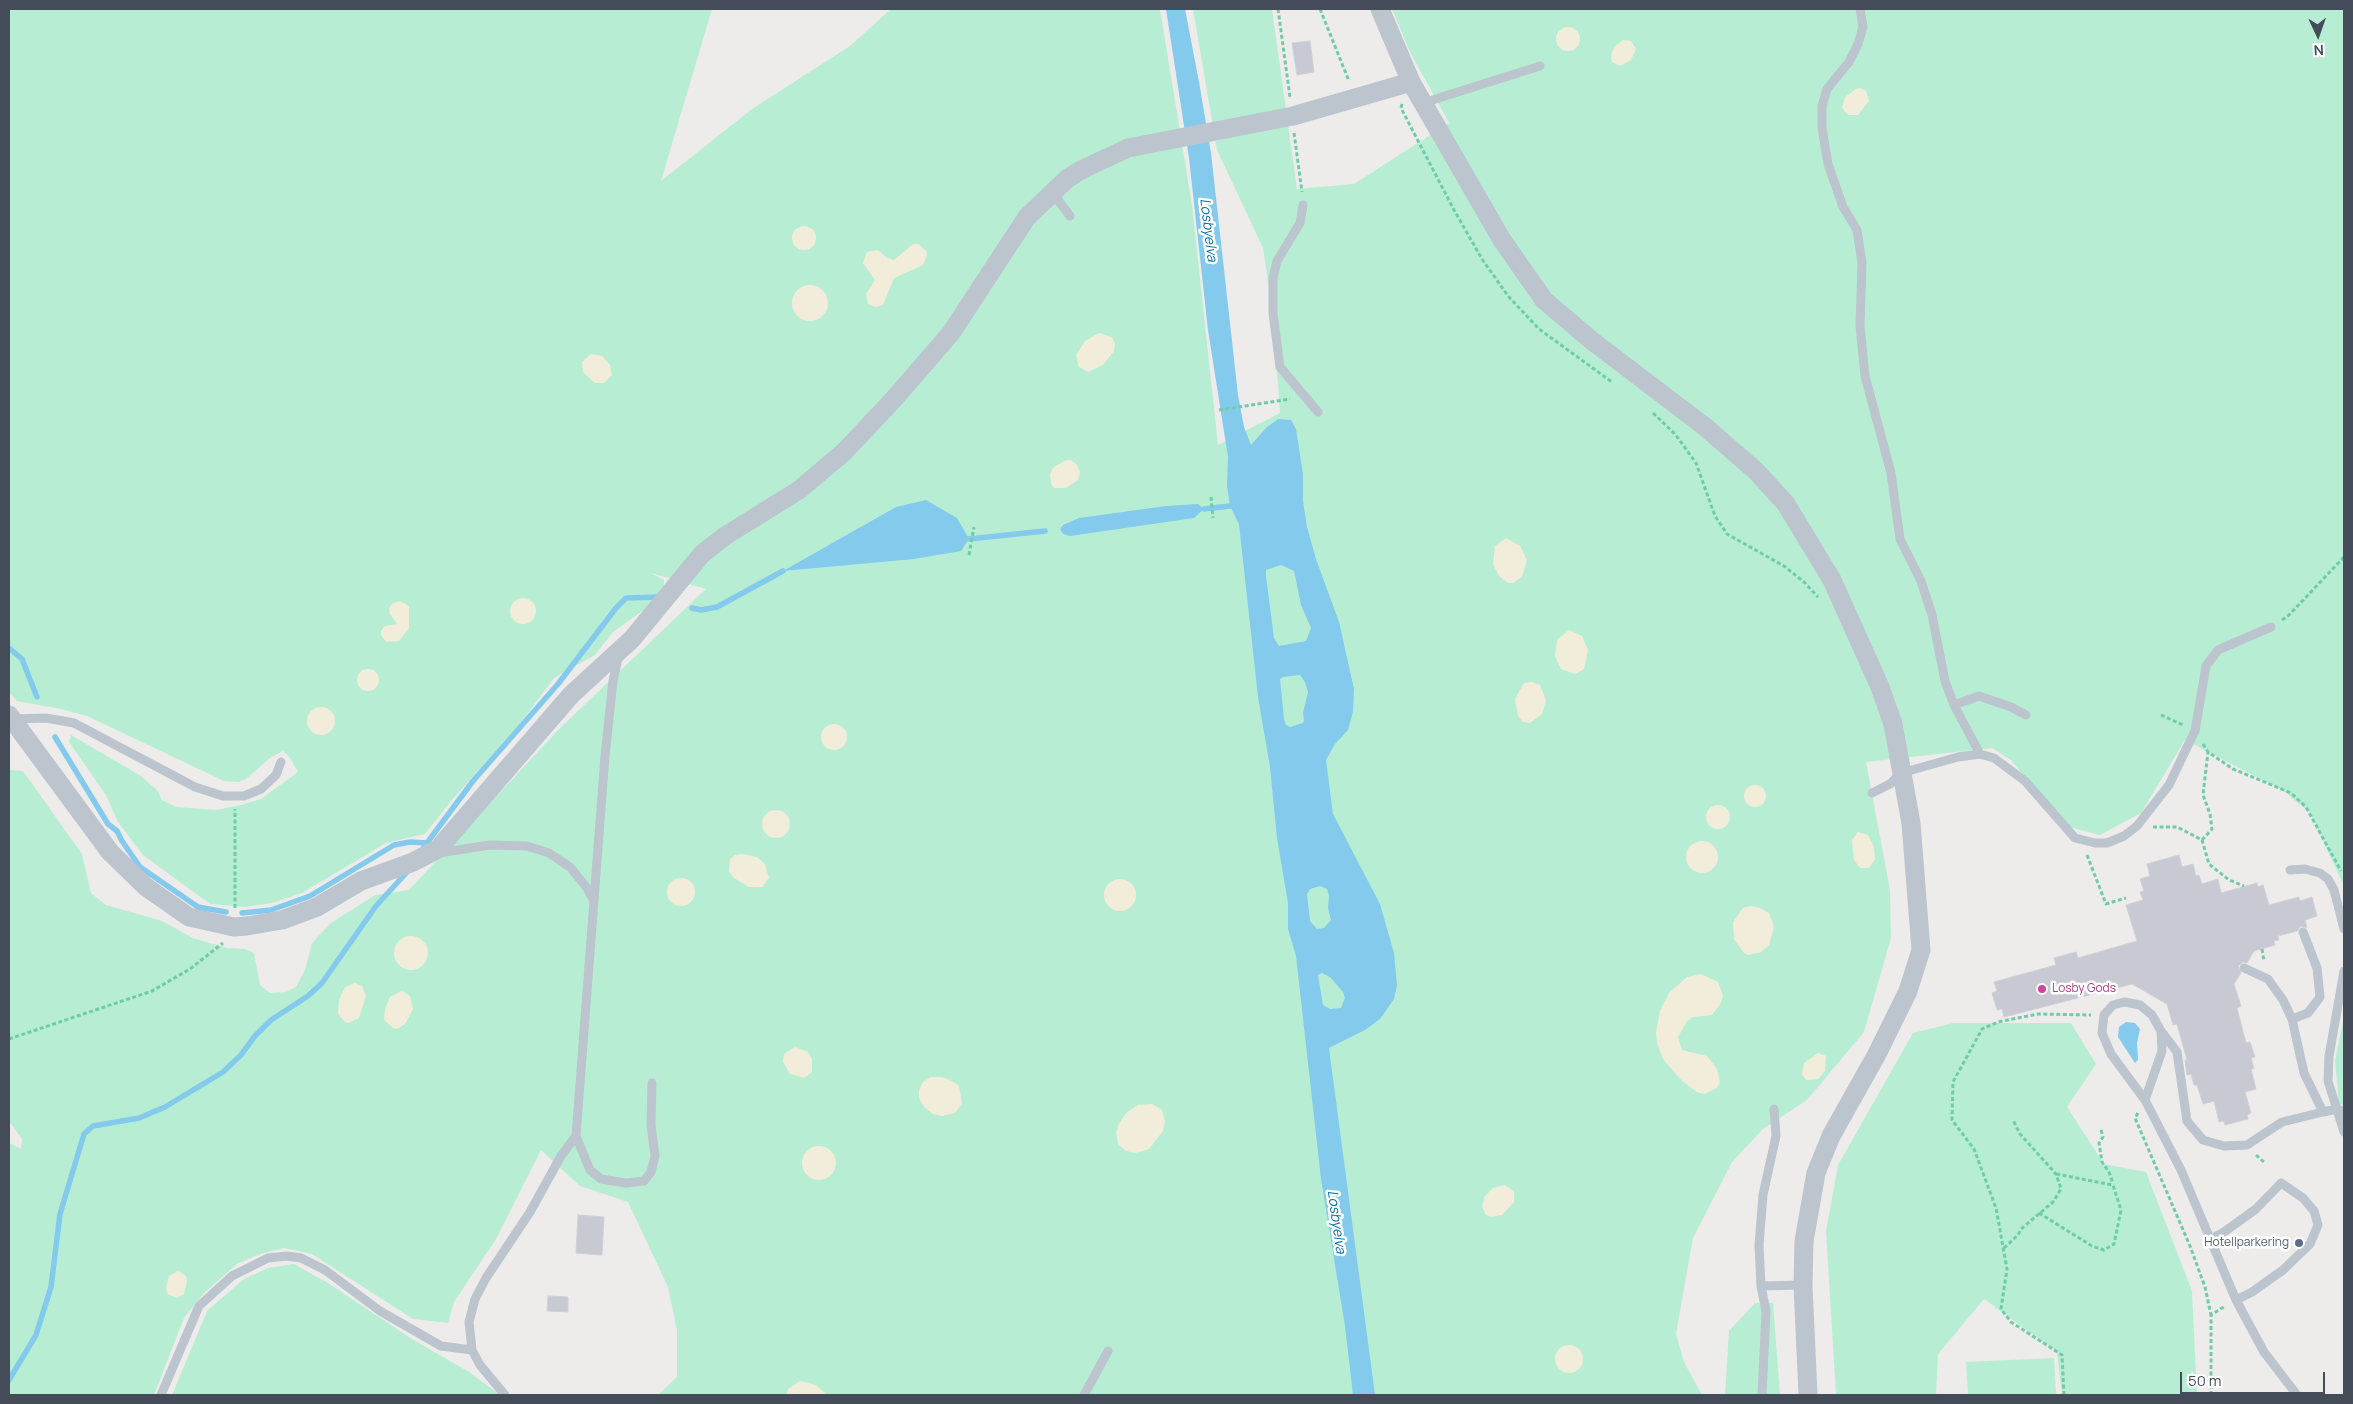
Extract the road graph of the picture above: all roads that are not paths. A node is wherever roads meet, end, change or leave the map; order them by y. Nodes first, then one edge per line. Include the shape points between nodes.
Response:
1 (1380, 9) edge
2 (1860, 9) edge
3 (1540, 66) dead end
4 (1411, 82) junction
5 (1423, 103) junction
6 (1052, 192) junction
7 (1304, 205) road end
8 (1070, 216) dead end
9 (1318, 412) dead end
10 (2271, 627) road end
11 (620, 652) junction
12 (1954, 705) junction
13 (2026, 715) dead end
14 (10, 718) edge
15 (1980, 754) junction
16 (281, 762) dead end
17 (1901, 773) junction
18 (1872, 793) dead end
19 (430, 854) junction
20 (2290, 870) dead end
21 (594, 901) junction
22 (2344, 929) edge
23 (2303, 932) dead end
24 (2244, 968) dead end
25 (2344, 971) edge
26 (2292, 1019) junction
27 (2161, 1031) junction
28 (652, 1083) dead end
29 (2145, 1100) junction
30 (1774, 1109) dead end
31 (2341, 1110) edge
32 (2324, 1112) junction
33 (2344, 1132) edge
34 (576, 1136) junction
35 (2211, 1239) junction
36 (1803, 1285) junction
37 (1761, 1286) junction
38 (2236, 1300) junction
39 (472, 1350) junction
40 (1108, 1351) dead end
41 (161, 1395) edge
42 (505, 1395) edge
43 (1084, 1395) edge
44 (1762, 1395) edge
45 (1808, 1395) edge
46 (2297, 1395) edge

1 - 4 street
2 - 12 lane via 1863,27 1858,44 1849,62 1827,89 1822,106 1822,128 1832,179 1857,230 1862,262 1860,326 1865,376 1891,473 1900,539 1921,581 1932,615 1944,681
3 - 5 lane
4 - 5 street
4 - 6 street via 1292,116 1120,151 1083,168
5 - 17 street via 1502,240 1544,300 1704,426 1756,471 1786,504 1832,580 1880,687 1893,724
6 - 8 lane
6 - 11 street via 1027,217 951,333 881,413 844,452 799,490 702,554
7 - 9 lane via 1300,223 1277,261 1273,278 1273,312 1280,367
10 - 15 lane via 2218,650 2206,666 2195,731 2169,785 2137,826 2124,836 2107,843 2075,838 2025,781 1994,758
11 - 19 street via 571,695 445,842
11 - 21 lane via 613,680 605,756
12 - 13 lane via 1979,696
12 - 15 lane
14 - 16 lane via 46,718 74,723 195,787 223,796 235,797 260,790 276,775
14 - 19 street via 110,852 146,888 189,917 234,927 261,925 301,914 361,881
15 - 17 lane
17 - 18 lane via 1890,784
17 - 36 street via 1911,822 1921,950 1908,991 1831,1136 1816,1173 1804,1241
19 - 21 lane via 490,845 527,846 549,853 570,867
20 - 22 lane via 2305,869 2328,879
21 - 34 lane
23 - 26 lane via 2317,968 2320,997 2308,1013
24 - 26 lane via 2268,979
25 - 31 lane via 2328,1072 2328,1081
26 - 32 lane via 2304,1073
27 - 29 lane via 2162,1052
27 - 29 lane via 2152,1015 2140,1005 2124,1002 2113,1005 2104,1015 2102,1033 2111,1054
27 - 32 lane via 2177,1052 2187,1121 2203,1140 2224,1146 2247,1145 2282,1122
28 - 34 lane via 651,1125 655,1156 651,1172 644,1181 601,1179 590,1170
29 - 35 lane
30 - 37 lane via 1776,1136 1763,1194 1759,1245
31 - 32 lane
31 - 33 lane
34 - 39 lane via 475,1299 469,1322
35 - 38 lane
35 - 38 lane via 2256,1209 2281,1183 2303,1198 2314,1211 2318,1225 2310,1244 2283,1270
36 - 37 lane
36 - 45 street
37 - 44 lane via 1766,1311
38 - 46 lane via 2264,1352
39 - 41 lane via 440,1346 380,1311 325,1270 301,1258 268,1258 232,1276 199,1306
39 - 42 lane
40 - 43 lane

